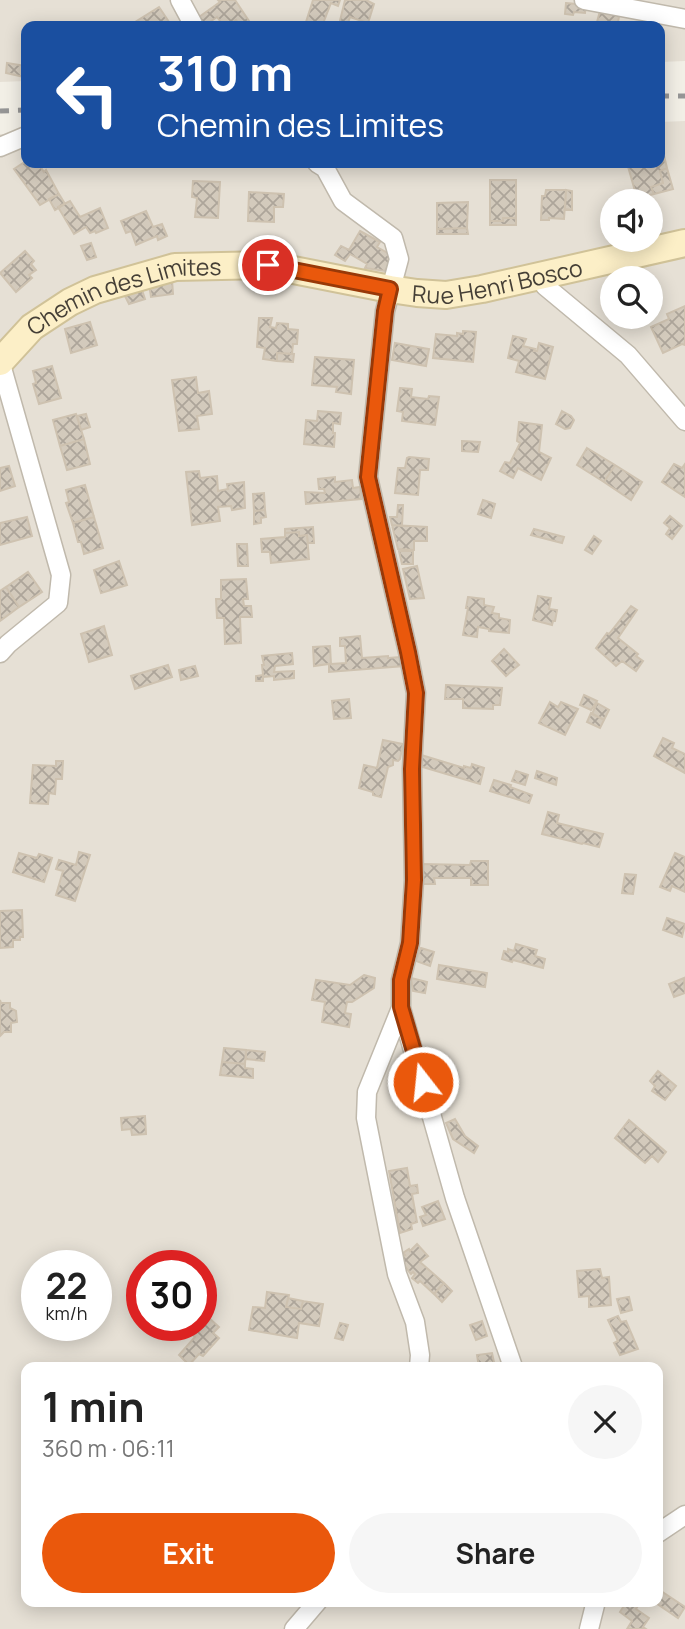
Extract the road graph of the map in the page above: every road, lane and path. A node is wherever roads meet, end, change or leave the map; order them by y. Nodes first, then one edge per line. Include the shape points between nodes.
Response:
1 (180, 0) edge
2 (584, 0) edge
3 (685, 19) edge
4 (191, 21) edge
5 (21, 138) edge
6 (0, 147) edge
7 (324, 168) edge
8 (685, 243) edge
9 (540, 276) junction
10 (390, 289) junction
11 (0, 361) edge
12 (685, 421) edge
13 (0, 653) edge
14 (401, 1007) junction
15 (420, 1362) edge
16 (511, 1362) edge
17 (685, 1515) edge
18 (663, 1530) edge
19 (313, 1607) edge
20 (594, 1607) edge
21 (294, 1629) edge
22 (589, 1629) edge

1 - 4 street
2 - 3 street
5 - 6 street
7 - 10 street via 343,201 393,238 399,259
8 - 9 street, Rue Henri Bosco
9 - 10 street, Rue Henri Bosco via 446,295
9 - 12 street via 545,286 628,355
10 - 11 street, Chemin des Limites via 268,265 175,267 95,289 70,302 32,327
10 - 14 street via 368,477 416,693 414,880
11 - 13 street via 61,575 58,603
14 - 15 street via 367,1092 366,1118 397,1274 415,1322
14 - 16 street via 455,1198
17 - 18 street
19 - 21 street
20 - 22 street

